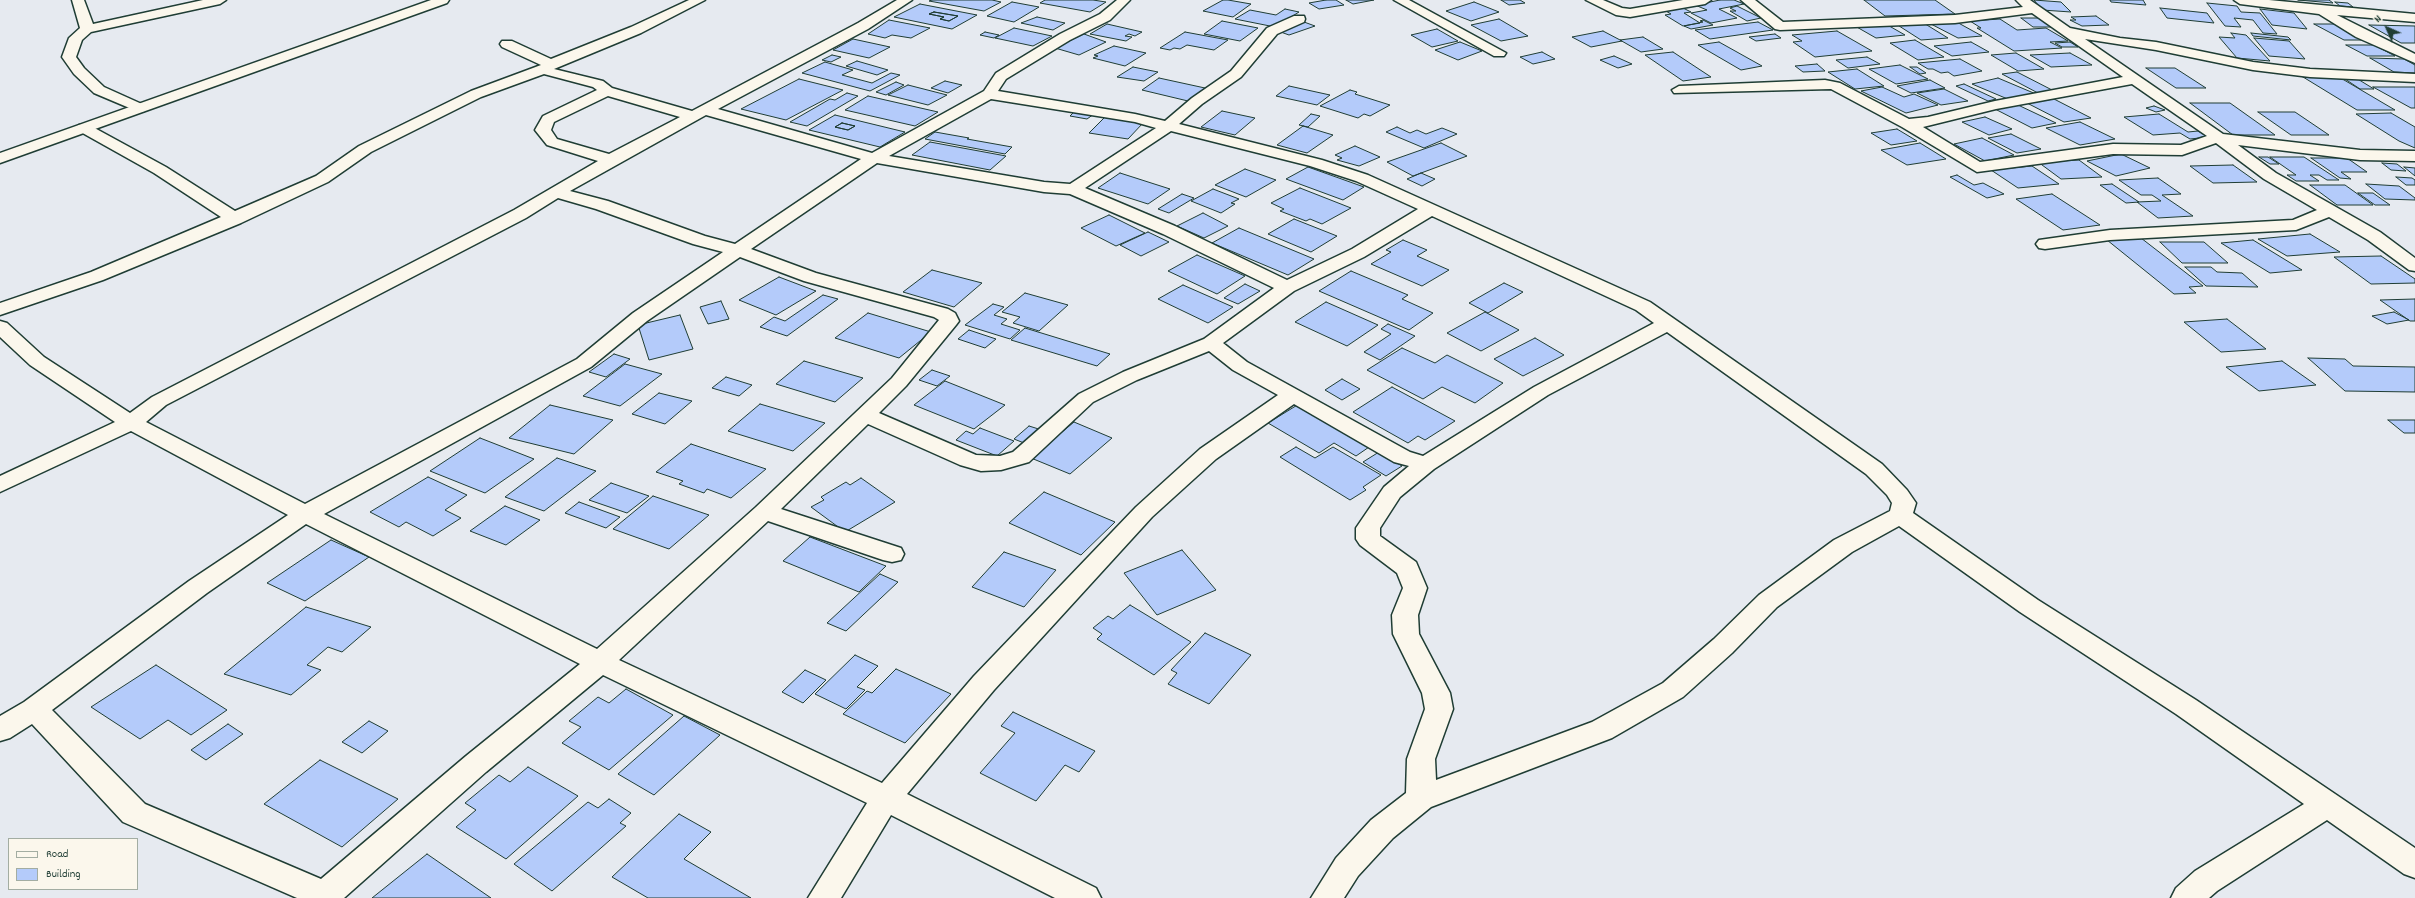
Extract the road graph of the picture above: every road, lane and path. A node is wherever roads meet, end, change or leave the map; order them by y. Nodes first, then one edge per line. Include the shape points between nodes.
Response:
1 (78, 0) edge
2 (220, 0) edge
3 (443, 0) edge
4 (699, 0) edge
5 (906, 0) edge
6 (1124, 0) edge
7 (1400, 0) edge
8 (1592, 0) edge
9 (1705, 0) edge
10 (1747, 0) edge
11 (2240, 0) edge
12 (2028, 4) edge
13 (2318, 10) junction
14 (2415, 18) edge
15 (1299, 19) dead end
16 (87, 29) junction
17 (2064, 30) junction
18 (507, 44) dead end
19 (1499, 53) dead end
20 (2415, 59) edge
21 (547, 67) junction
22 (2415, 78) edge
23 (2134, 79) junction
24 (1679, 90) dead end
25 (607, 91) junction
26 (989, 94) junction
27 (139, 108) junction
28 (698, 113) junction
29 (1906, 124) junction
30 (1167, 127) junction
31 (84, 128) junction
32 (2217, 138) junction
33 (2415, 156) edge
34 (0, 158) edge
35 (874, 158) junction
36 (611, 160) junction
37 (1073, 189) junction
38 (557, 193) junction
39 (1431, 210) junction
40 (2329, 211) junction
41 (235, 219) junction
42 (2045, 244) dead end
43 (740, 250) junction
44 (2415, 266) edge
45 (1287, 287) junction
46 (0, 309) edge
47 (1667, 324) junction
48 (0, 327) edge
49 (1211, 343) junction
50 (1293, 396) junction
51 (865, 415) junction
52 (131, 423) junction
53 (1426, 464) junction
54 (0, 485) edge
55 (764, 512) junction
56 (305, 514) junction
57 (1900, 515) junction
58 (892, 554) dead end
59 (600, 662) junction
60 (34, 709) junction
61 (0, 730) edge
62 (886, 798) junction
63 (1422, 798) junction
64 (2328, 804) junction
65 (2415, 865) edge
66 (323, 897) edge
67 (824, 898) edge
68 (1085, 898) edge
69 (1327, 898) edge
70 (2187, 898) edge

1 - 16 street
2 - 16 street
3 - 27 street
4 - 21 street via 636,30
5 - 28 street via 863,26
6 - 26 street via 1105,17 1065,36 1001,76
7 - 19 street
8 - 9 street via 1630,14
10 - 12 street via 1780,26 1954,19
11 - 13 street
12 - 17 street
13 - 14 street
13 - 20 street via 2361,34
15 - 30 street via 1272,31 1236,74 1197,101
16 - 27 street via 76,38 69,58 99,90
17 - 22 street via 2253,66 2310,73
17 - 23 street
18 - 21 street
21 - 25 street via 598,84
21 - 41 street via 476,94 365,149 322,179
23 - 29 street via 1995,105 1928,122
23 - 32 street
24 - 29 street via 1825,84 1835,86
25 - 28 street
25 - 36 street via 548,119 543,130 552,142
26 - 30 street via 1135,118
26 - 35 street
27 - 31 street
28 - 35 street
28 - 36 street
29 - 32 street via 1977,167 2113,149 2182,150
30 - 37 street
30 - 39 street via 1316,163 1362,178
31 - 34 street
31 - 41 street via 160,170
32 - 33 street via 2360,155
32 - 40 street via 2270,176
35 - 37 street via 1044,187
35 - 43 street
36 - 38 street
37 - 45 street via 1169,230
38 - 43 street via 602,205 699,240
38 - 52 street via 514,218 159,401
39 - 45 street via 1358,253
39 - 47 street via 1643,306
40 - 42 street via 2296,226 2110,235
40 - 44 street via 2374,236
41 - 46 street via 97,276
43 - 51 street via 810,277 948,317 949,321 926,351
43 - 56 street via 640,317 584,363
45 - 49 street
47 - 53 street via 1541,391
47 - 57 street via 1874,469 1896,490 1904,503
48 - 52 street via 37,361
49 - 50 street via 1240,366
49 - 51 street via 1130,376 1086,398 1021,457 1002,463 981,464 968,460
50 - 53 street via 1402,457
50 - 62 street via 1208,454 1144,512 984,683
51 - 55 street
52 - 54 street
52 - 56 street
53 - 63 street via 1392,492 1368,528 1368,539 1407,568 1415,588 1405,615 1406,634 1436,693 1439,709 1421,759
55 - 58 street
55 - 59 street
56 - 59 street
56 - 60 street via 198,587
57 - 63 street via 1843,546 1768,601 1723,646 1673,690 1602,730
57 - 64 street via 2029,606 2186,707
59 - 62 street
59 - 66 street via 476,764
60 - 61 street
60 - 66 street via 134,813
62 - 67 street
62 - 68 street
63 - 69 street via 1382,829 1347,867
64 - 65 street
64 - 70 street via 2206,881

